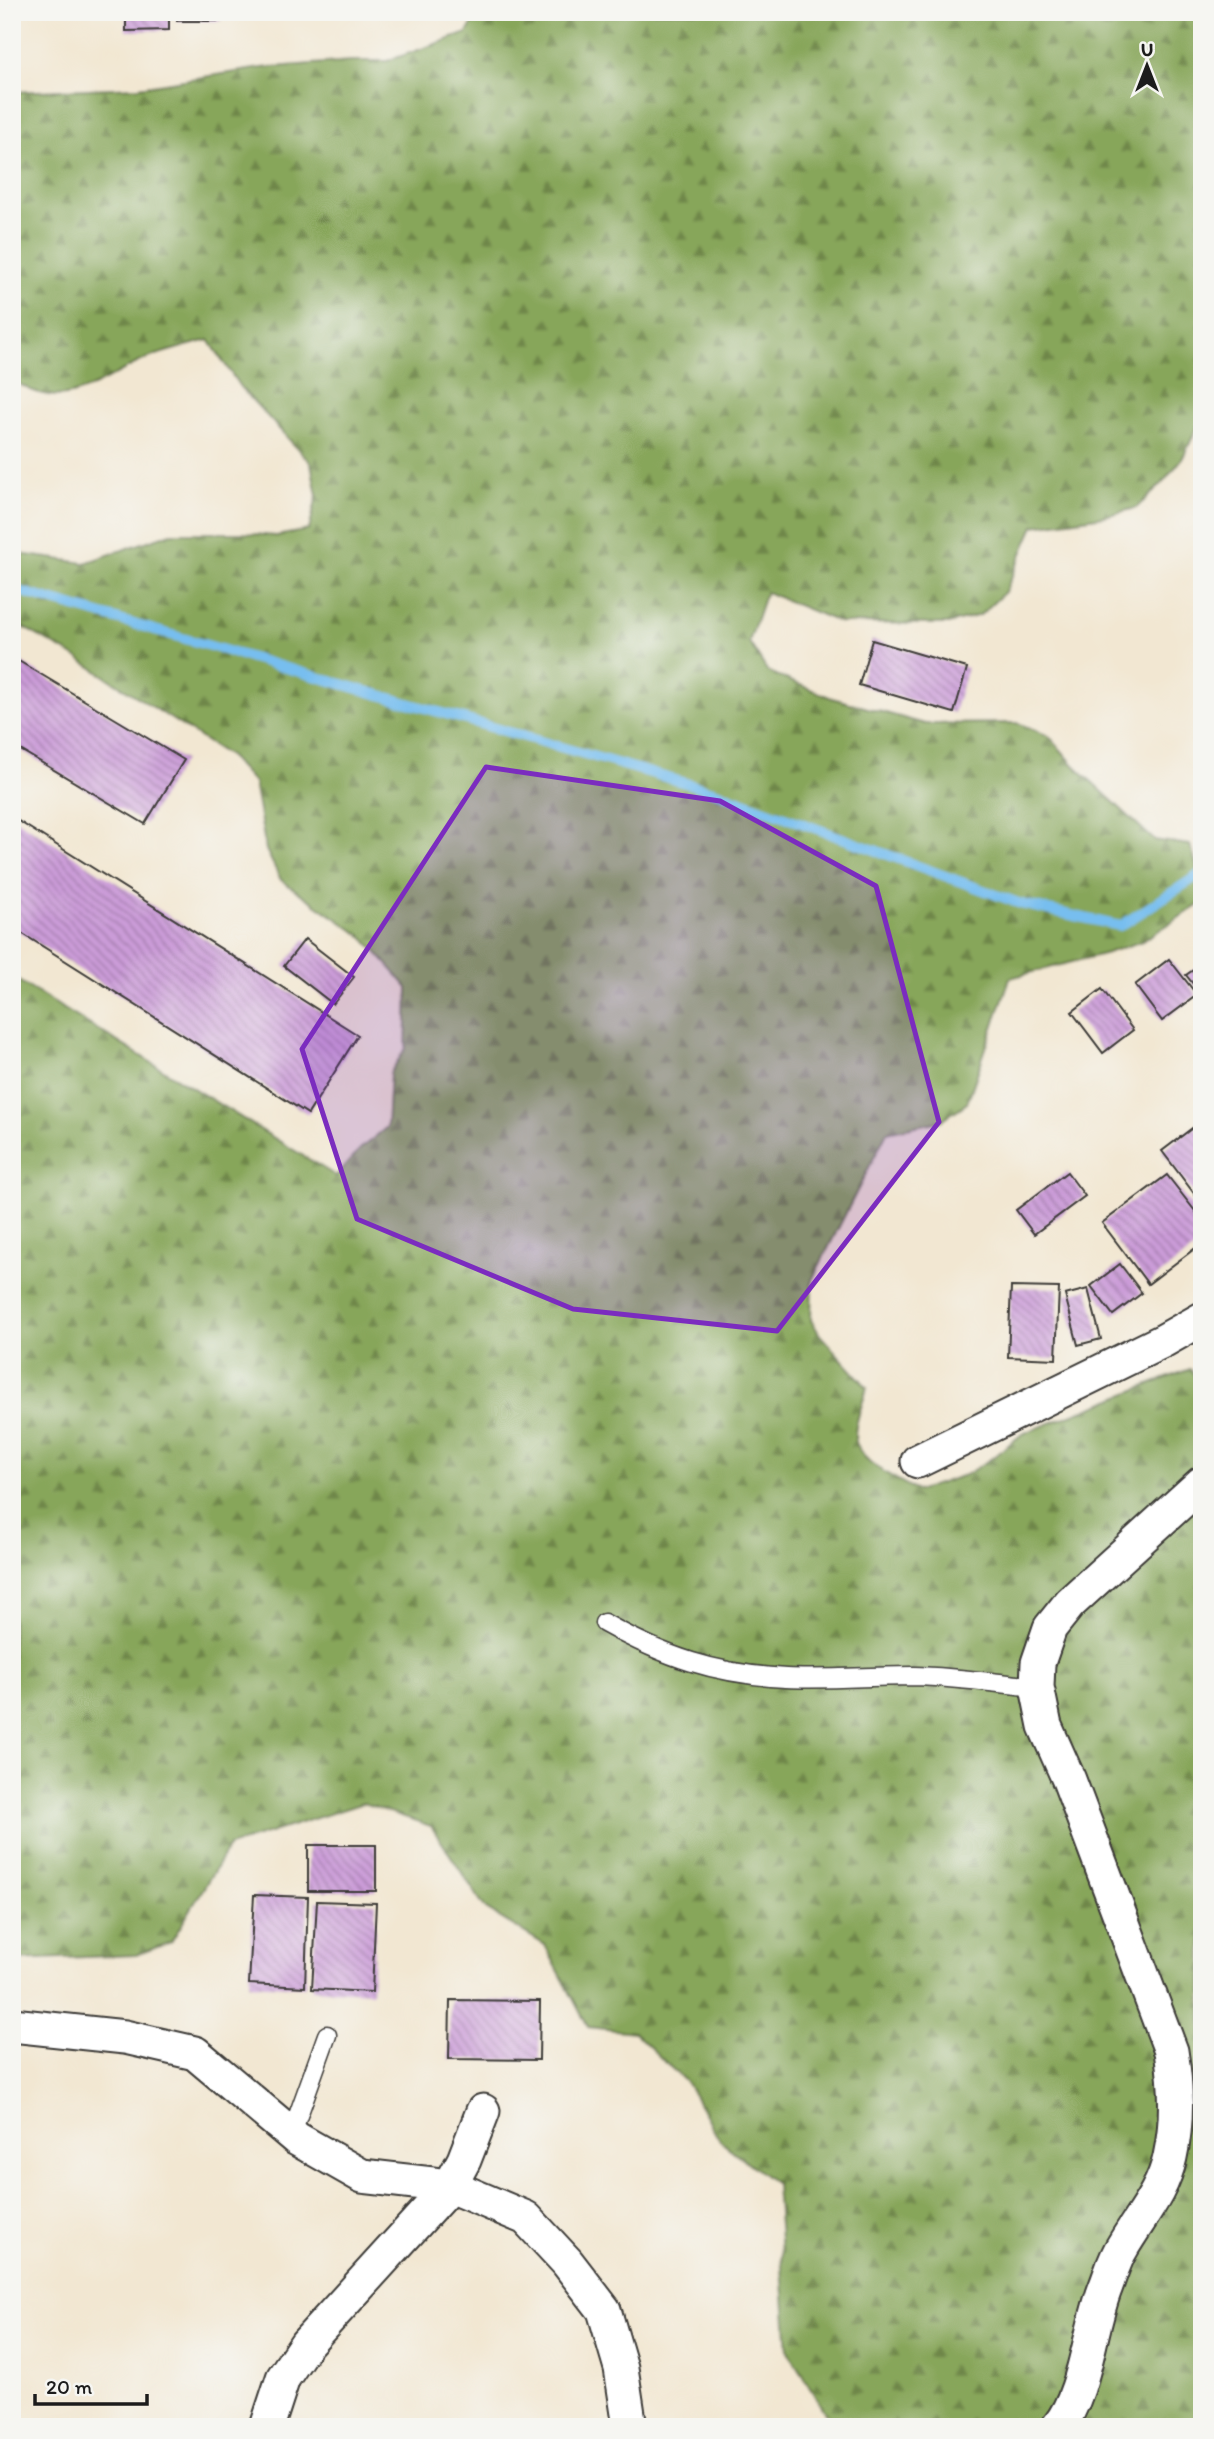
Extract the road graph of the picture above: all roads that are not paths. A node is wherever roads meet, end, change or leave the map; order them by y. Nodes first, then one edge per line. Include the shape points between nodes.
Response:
1 (1202, 1319) edge
2 (918, 1461) dead end
3 (1202, 1483) edge
4 (604, 1623) dead end
5 (1037, 1687) junction
6 (12, 2025) edge
7 (327, 2035) dead end
8 (483, 2110) dead end
9 (291, 2134) junction
10 (450, 2186) junction
11 (267, 2427) edge
12 (630, 2427) edge
13 (1058, 2427) edge

1 - 2 street
3 - 5 street via 1070,1603 1050,1628 1038,1663
4 - 5 lane via 667,1655 736,1672 786,1678 916,1676
5 - 13 street via 1045,1726 1171,2051 1177,2118 1160,2189 1121,2249 1104,2289 1078,2389
6 - 9 street via 125,2037 195,2053
7 - 9 lane
8 - 10 street
9 - 10 street via 362,2176
10 - 11 street via 306,2344 283,2378
10 - 12 street via 526,2218 604,2310 621,2368

